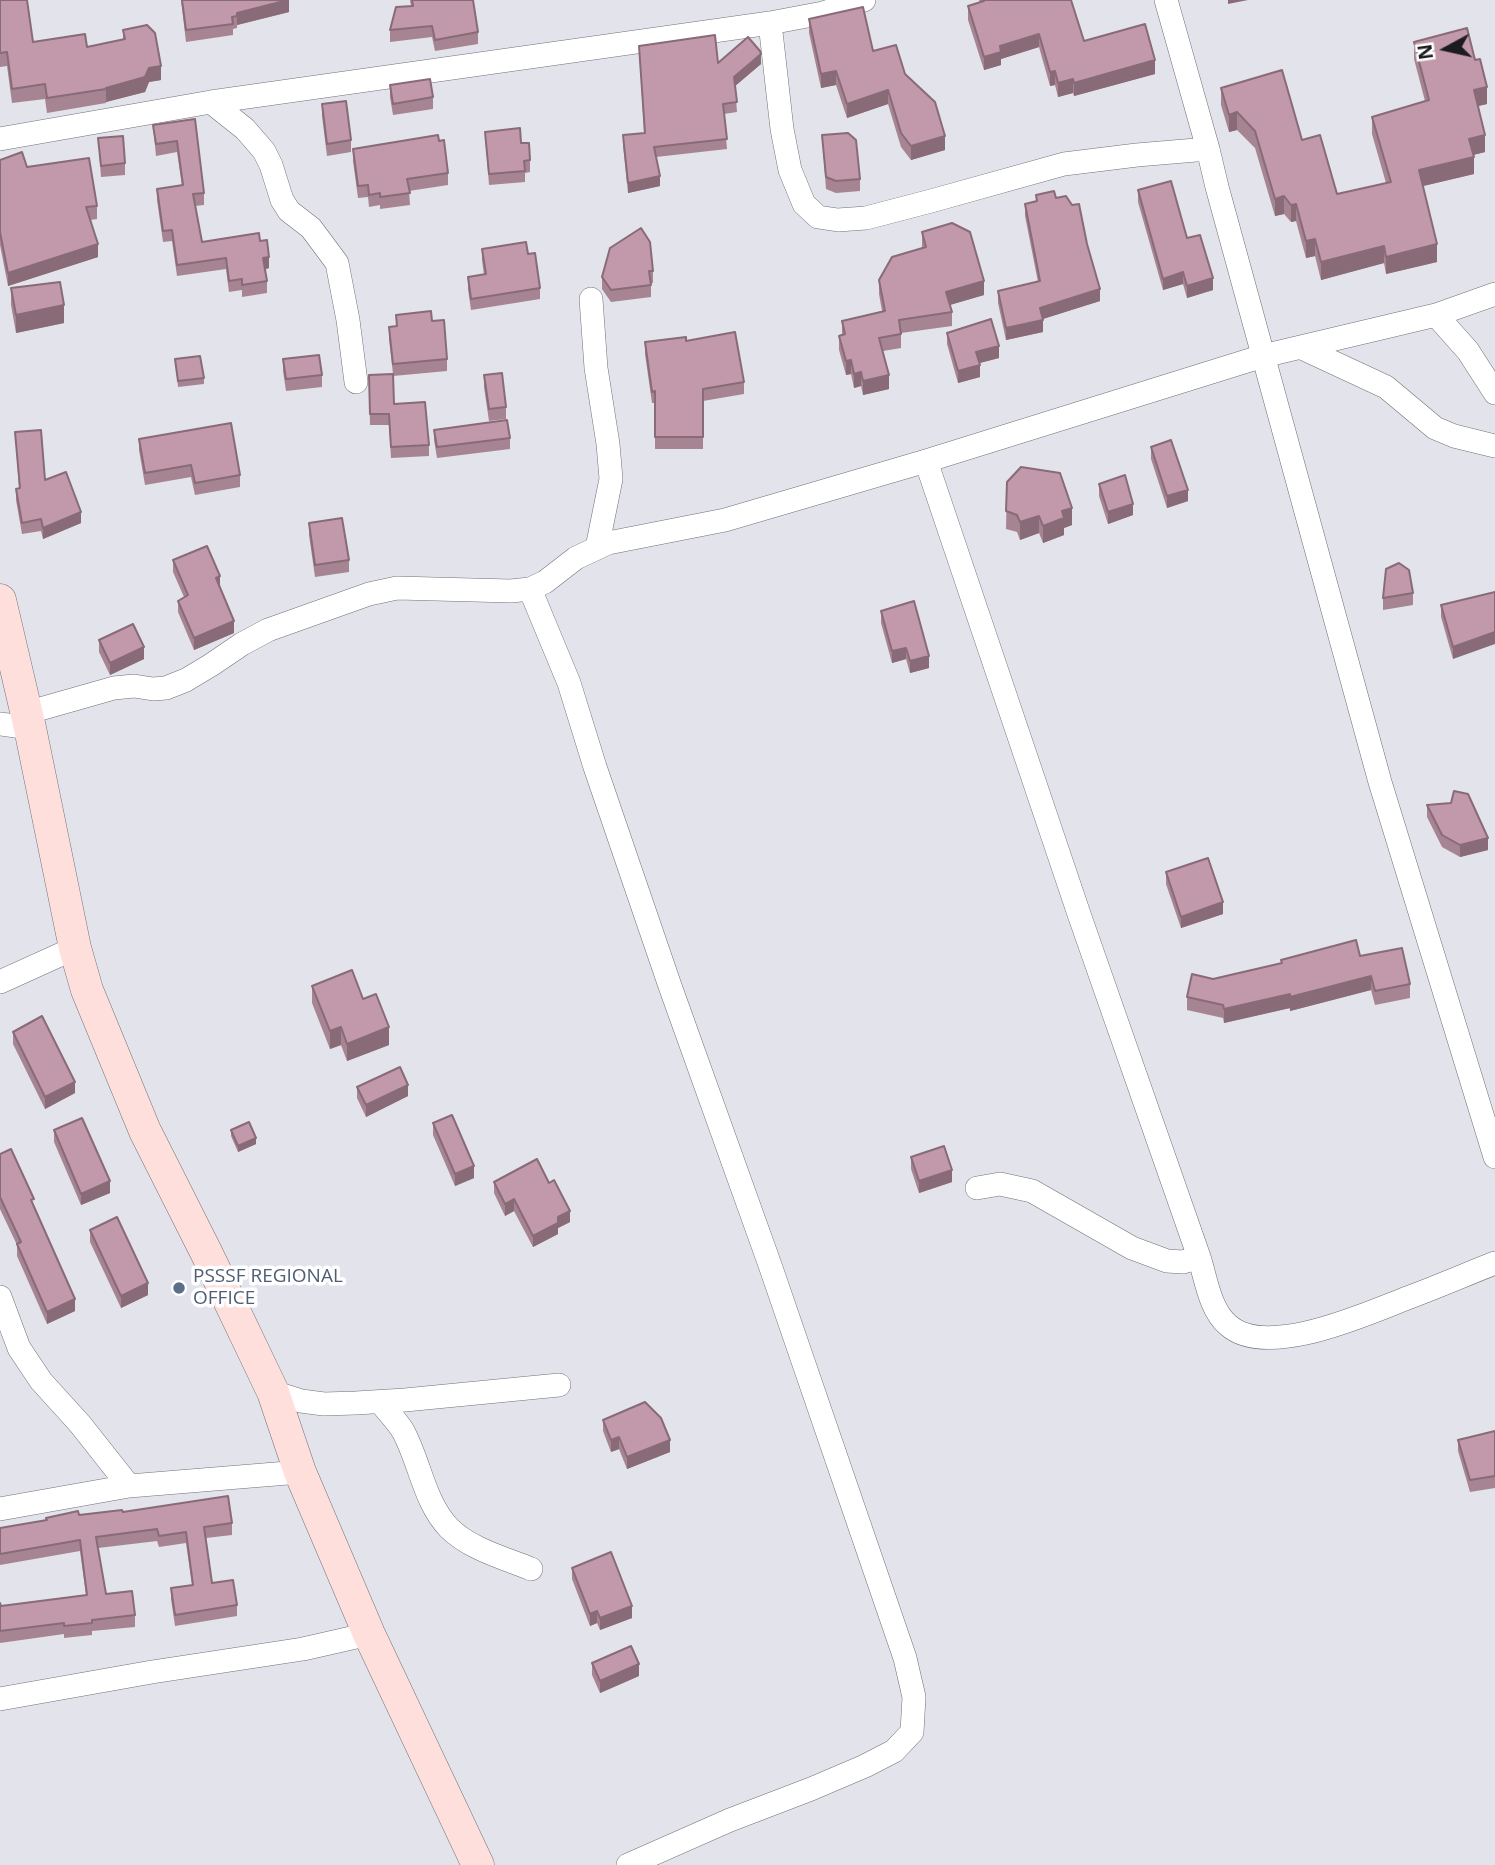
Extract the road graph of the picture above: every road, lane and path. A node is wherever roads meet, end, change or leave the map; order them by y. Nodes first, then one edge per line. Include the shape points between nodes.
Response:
1 (864, 0) edge
2 (1166, 0) edge
3 (769, 23) junction
4 (211, 102) junction
5 (0, 139) edge
6 (1208, 149) junction
7 (1495, 294) edge
8 (591, 299) dead end
9 (1436, 315) junction
10 (1300, 347) junction
11 (1263, 355) junction
12 (356, 382) dead end
13 (1495, 393) edge
14 (1495, 446) edge
15 (926, 461) junction
16 (597, 548) junction
17 (530, 589) junction
18 (0, 600) edge
19 (19, 721) edge
20 (75, 948) junction
21 (0, 982) edge
22 (1495, 1157) edge
23 (977, 1188) dead end
24 (1199, 1257) junction
25 (1495, 1263) edge
26 (0, 1297) edge
27 (559, 1385) dead end
28 (273, 1392) junction
29 (380, 1402) junction
30 (300, 1472) junction
31 (129, 1486) junction
32 (0, 1509) edge
33 (531, 1569) dead end
34 (369, 1634) junction
35 (0, 1699) edge
36 (478, 1865) edge
37 (628, 1865) edge

1 - 3 street
2 - 6 street
3 - 4 street
3 - 6 street via 790,170 804,204 818,217 866,218 1064,164
4 - 5 street
4 - 12 street via 264,151 289,211 311,228 337,263
6 - 11 street
7 - 9 street
8 - 16 street via 611,479
9 - 10 street
9 - 13 street via 1468,351
10 - 11 street
10 - 14 street via 1385,387 1435,428
11 - 15 street
11 - 22 street via 1380,782
15 - 16 street via 725,520 639,535
15 - 24 street
16 - 17 street
17 - 19 street via 397,588 369,594 268,630 166,688 114,688
17 - 37 street via 569,683 905,1658 914,1697 912,1732 894,1751
18 - 19 street
19 - 20 street
20 - 21 street
20 - 28 street via 86,990 145,1131
23 - 24 street via 1000,1184 1031,1191 1132,1248 1167,1261
24 - 25 street via 1221,1318 1244,1335 1259,1338 1322,1330
26 - 31 street via 19,1348 41,1381
27 - 29 street
28 - 29 street via 324,1404
28 - 30 street
29 - 33 street via 402,1429 440,1518 462,1538
30 - 31 street
30 - 34 street
31 - 32 street
34 - 35 street
34 - 36 street

